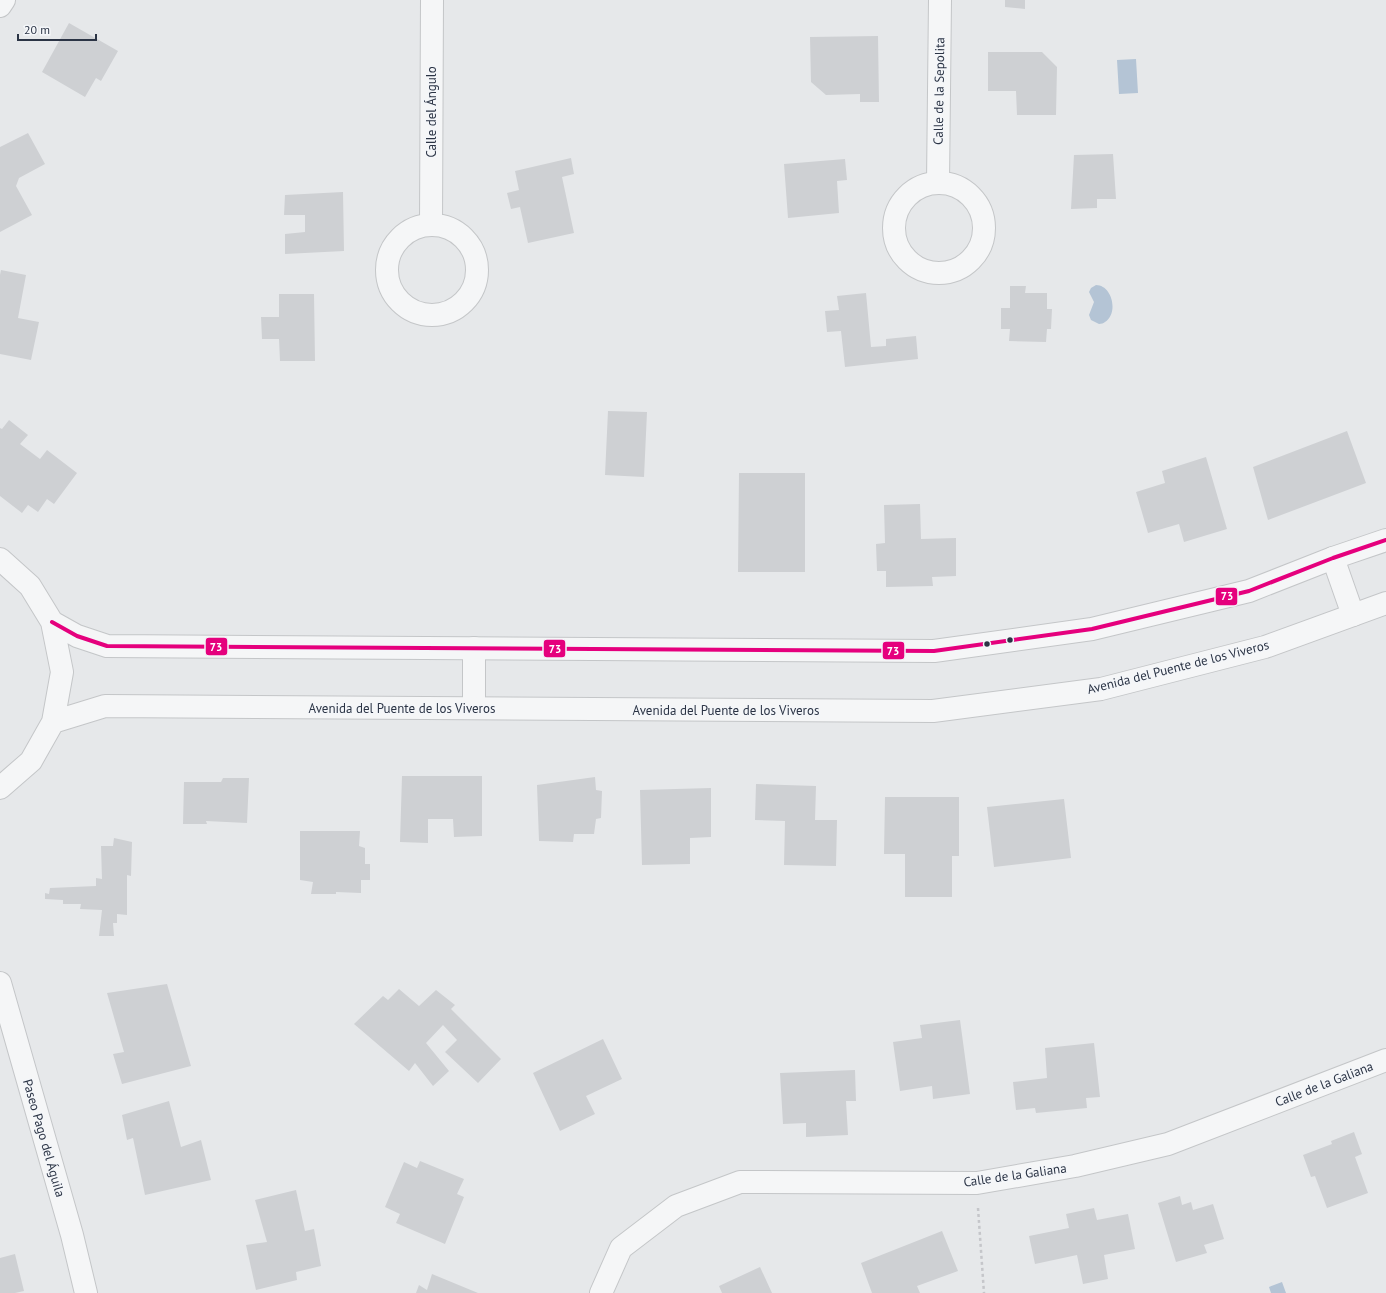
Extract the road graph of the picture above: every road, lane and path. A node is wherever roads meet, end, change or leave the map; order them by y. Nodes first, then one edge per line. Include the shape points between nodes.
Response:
1 (4, 0) edge
2 (432, 0) edge
3 (940, 0) edge
4 (0, 6) edge
5 (938, 183) junction
6 (431, 224) junction
7 (1386, 540) edge
8 (1333, 558) junction
9 (0, 559) edge
10 (1386, 603) edge
11 (1353, 615) junction
12 (52, 622) junction
13 (474, 648) junction
14 (474, 708) junction
15 (54, 722) junction
16 (0, 788) edge
17 (0, 983) edge
18 (1386, 1060) edge
19 (977, 1183) junction
20 (86, 1293) edge
21 (601, 1293) edge
22 (984, 1293) edge

1 - 4 street
2 - 6 street, Calle del Ángulo
3 - 5 street, Calle de la Sepolita
5 - 5 street via 924,185 911,193 901,204 895,218 894,232 898,247 906,259 918,268 932,273 947,273 961,268 973,259 981,246 985,231 983,216 977,203 967,192 953,185
6 - 6 street via 416,227 403,234 393,246 388,259 387,274 390,288 398,301 410,310 424,315 439,315 454,310 466,300 474,288 476,258 470,244 459,234 446,227
7 - 8 street
8 - 11 street
8 - 13 street via 1248,591 1092,629 934,651
9 - 12 street via 30,586
10 - 11 street, Avenida del Puente de los Viveros
11 - 14 street, Avenida del Puente de los Viveros via 1265,647 1101,688 933,711
12 - 13 street via 77,636 107,646
12 - 15 street via 62,672
13 - 14 street
14 - 15 street, Avenida del Puente de los Viveros via 105,706
15 - 16 street via 31,761
17 - 20 street, Paseo Pago del Águila
18 - 19 street, Calle de la Galiana via 1168,1144 1075,1166
19 - 21 street, Calle de la Galiana via 740,1182 676,1206 621,1248
19 - 22 path

